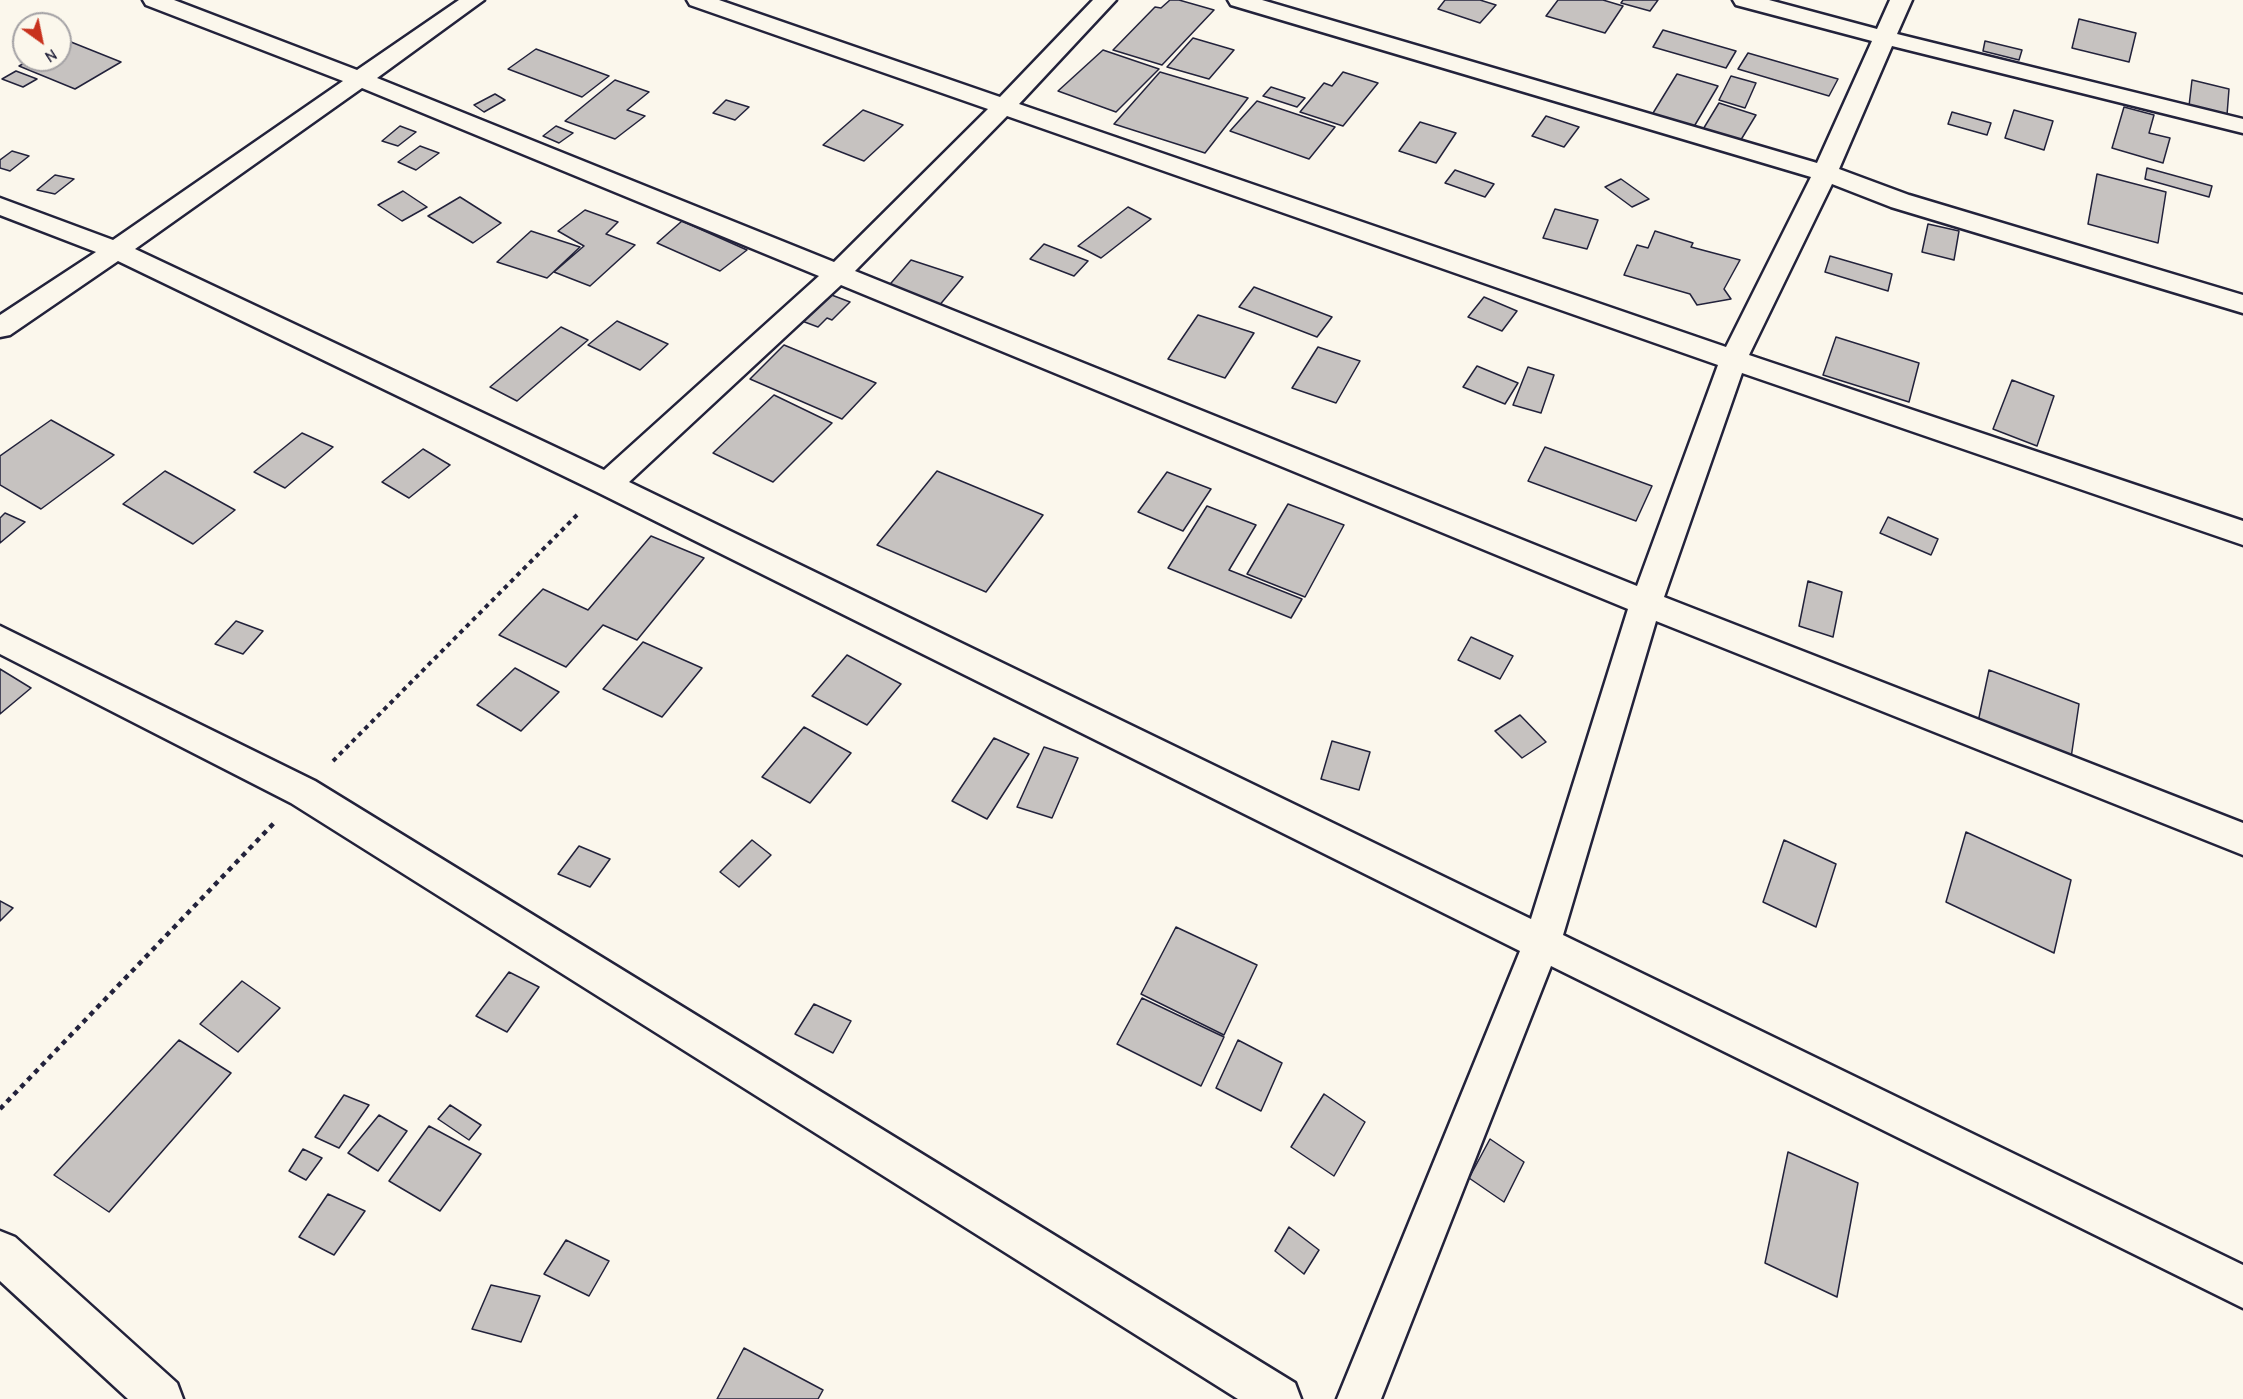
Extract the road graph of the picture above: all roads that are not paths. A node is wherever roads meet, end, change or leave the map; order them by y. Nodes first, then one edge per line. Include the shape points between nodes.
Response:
1 (154, 0) edge
2 (473, 0) edge
3 (698, 0) edge
4 (1105, 0) edge
5 (1239, 0) edge
6 (1744, 0) edge
7 (1901, 0) edge
8 (1885, 38) junction
9 (359, 79) junction
10 (1005, 106) junction
11 (2243, 126) edge
12 (1825, 173) junction
13 (0, 206) edge
14 (116, 250) junction
15 (836, 275) junction
16 (2243, 304) edge
17 (0, 328) edge
18 (1734, 360) junction
19 (607, 484) junction
20 (2243, 533) edge
21 (1646, 603) junction
22 (0, 639) edge
23 (2243, 839) edge
24 (1542, 943) junction
25 (0, 1252) edge
26 (2243, 1287) edge
27 (161, 1399) edge
28 (1279, 1399) edge
29 (1359, 1399) edge

1 - 9 street
2 - 9 street
3 - 10 street
4 - 10 street
5 - 12 street
6 - 8 street
7 - 8 street
8 - 11 street
8 - 12 street
9 - 14 street
9 - 15 street
10 - 15 street
10 - 18 street
12 - 16 street via 1900,201
12 - 18 street
13 - 14 street
14 - 17 street
14 - 19 street
15 - 19 street
15 - 21 street
18 - 20 street
18 - 21 street
19 - 24 street
21 - 23 street
21 - 24 street
22 - 28 street via 303,792
24 - 26 street
24 - 29 street
25 - 27 street

